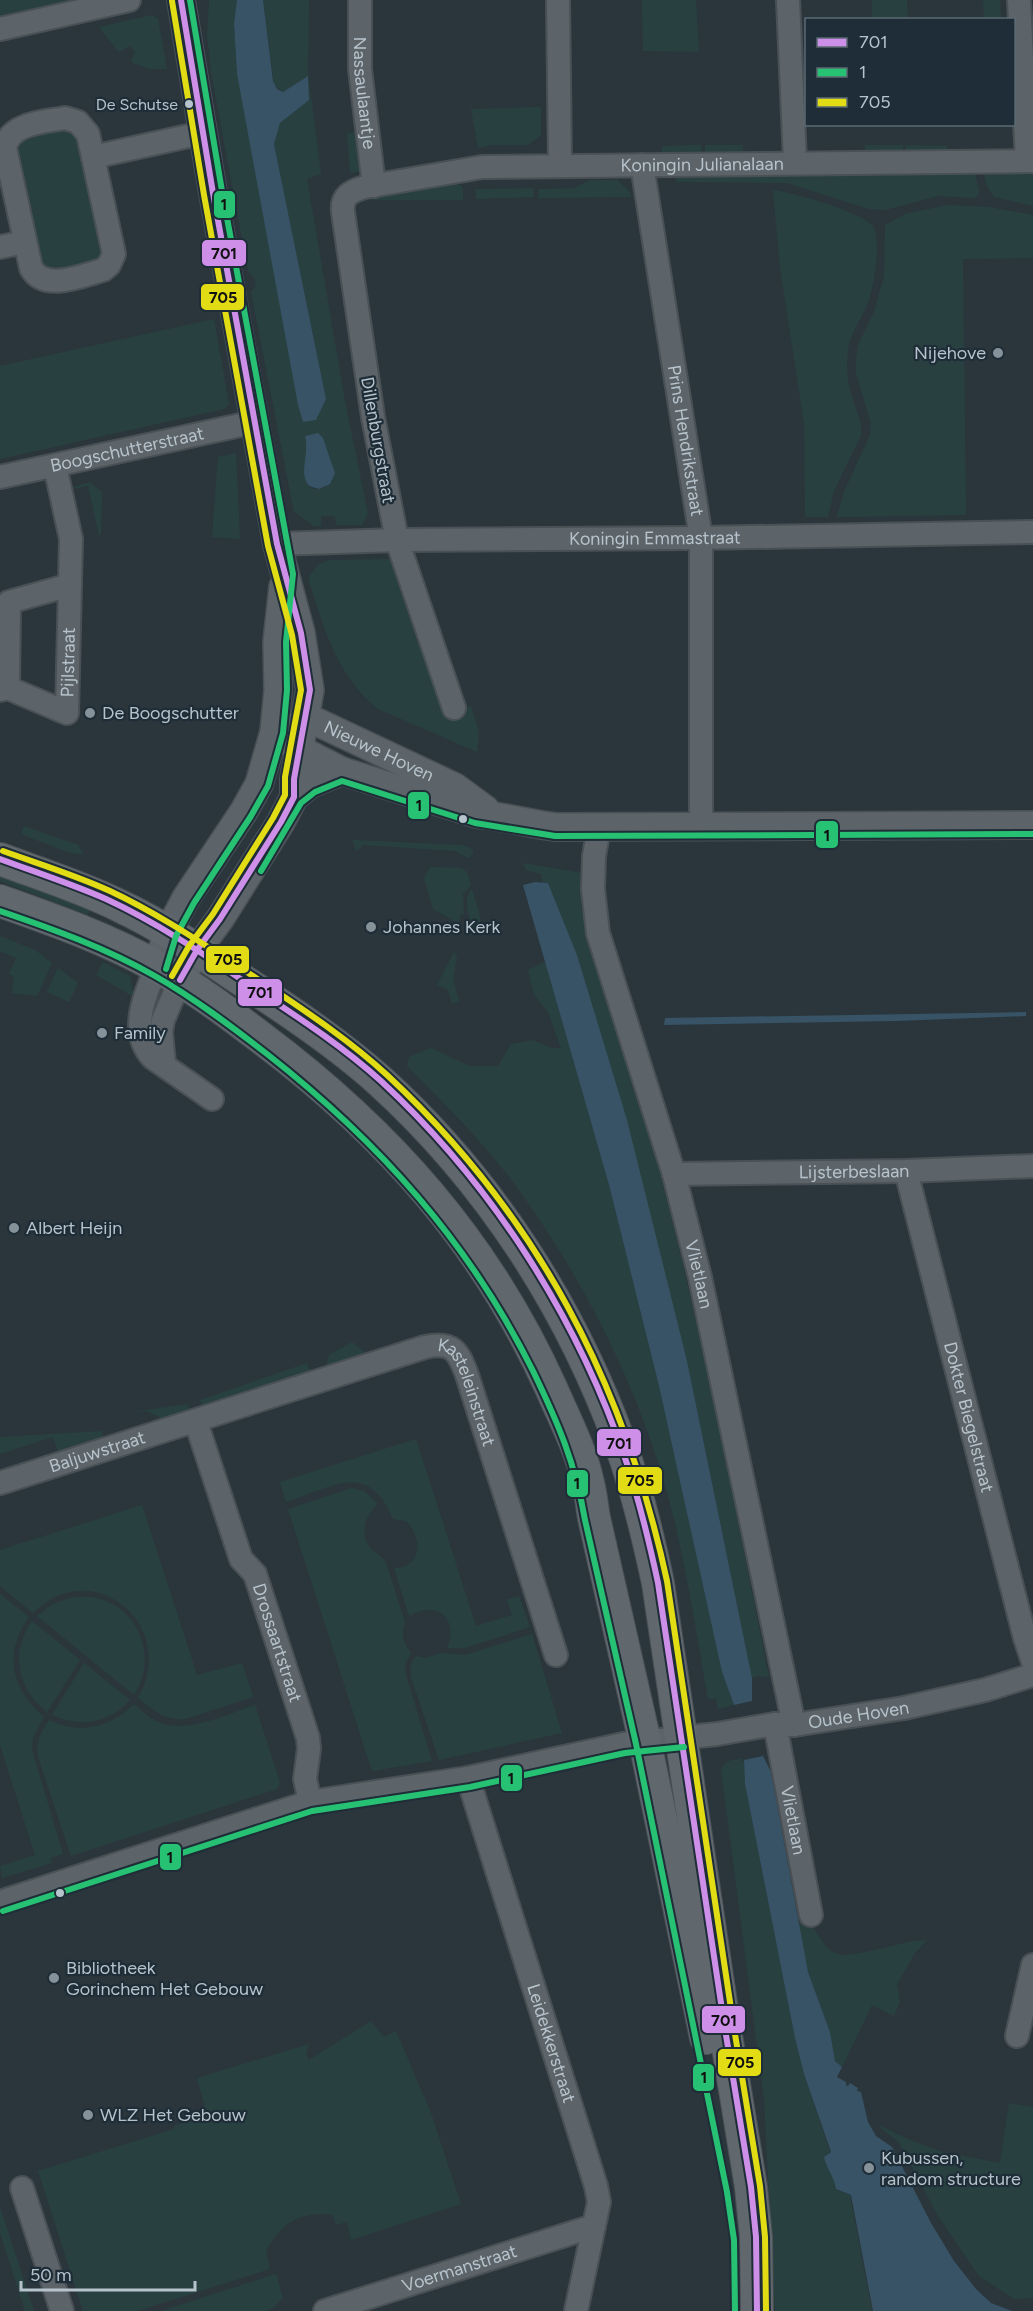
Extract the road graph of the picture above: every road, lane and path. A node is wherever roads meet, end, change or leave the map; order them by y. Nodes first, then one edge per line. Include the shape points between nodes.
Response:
1 (129, 0) edge
2 (181, 0) edge
3 (360, 0) edge
4 (558, 0) edge
5 (788, 0) edge
6 (1019, 0) edge
7 (0, 28) edge
8 (202, 133) junction
9 (93, 157) junction
10 (1030, 161) edge
11 (795, 162) junction
12 (560, 164) junction
13 (642, 165) junction
14 (374, 186) junction
15 (25, 242) junction
16 (0, 247) edge
17 (255, 422) junction
18 (55, 466) junction
19 (0, 477) edge
20 (1033, 532) edge
21 (701, 538) junction
22 (397, 540) junction
23 (277, 544) junction
24 (284, 574) junction
25 (70, 585) junction
26 (4, 689) edge
27 (453, 708) dead end
28 (305, 724) junction
29 (274, 732) junction
30 (300, 750) junction
31 (342, 771) junction
32 (294, 797) junction
33 (494, 816) junction
34 (1033, 825) edge
35 (701, 826) junction
36 (599, 828) junction
37 (0, 859) edge
38 (0, 901) edge
39 (168, 932) junction
40 (196, 950) junction
41 (168, 973) junction
42 (212, 1100) dead end
43 (1033, 1166) edge
44 (906, 1171) junction
45 (674, 1174) junction
46 (196, 1422) junction
47 (0, 1484) edge
48 (556, 1654) dead end
49 (1033, 1662) edge
50 (1033, 1675) edge
51 (784, 1724) junction
52 (683, 1738) junction
53 (645, 1742) junction
54 (468, 1778) junction
55 (310, 1802) junction
56 (0, 1902) edge
57 (811, 1915) dead end
58 (1033, 1965) edge
59 (1017, 2036) dead end
60 (22, 2188) dead end
61 (594, 2226) junction
62 (369, 2305) edge
63 (62, 2311) edge
64 (325, 2311) edge
65 (576, 2311) edge
66 (744, 2311) edge
67 (758, 2311) edge

1 - 7 street
2 - 8 street
3 - 14 street, Nassaulaantje via 360,69
4 - 12 street
5 - 11 street
6 - 10 street
8 - 9 street
8 - 17 street
9 - 15 street via 86,130 75,120 60,119 11,134 5,148
9 - 15 street via 114,249 109,265 98,271 46,281 32,270
10 - 11 street, Koningin Julianalaan
11 - 13 street, Koningin Julianalaan
12 - 13 street, Koningin Julianalaan
12 - 14 street, Koningin Julianalaan via 482,167
13 - 21 street, Prins Hendrikstraat
14 - 22 street, Dillenburgstraat via 350,192 342,205 373,417
15 - 16 street
17 - 18 street, Boogschutterstraat
17 - 23 street
18 - 19 street, Boogschutterstraat
18 - 25 street, Pijlstraat via 71,539
20 - 21 street, Koningin Emmastraat
21 - 22 street, Koningin Emmastraat
21 - 35 street, Prins Hendrikstraat
22 - 23 street, Koningin Emmastraat
22 - 27 street, Dillenburgstraat
23 - 24 street
24 - 28 street via 301,633 310,690
24 - 29 street
25 - 26 street, Pijlstraat via 9,602
25 - 26 street, Pijlstraat via 67,713
28 - 29 street, Nieuwe Hoven
28 - 30 street
28 - 33 street, Nieuwe Hoven via 317,722 455,787
29 - 30 street, Nieuwe Hoven
29 - 39 street via 259,784
30 - 31 street, Nieuwe Hoven
30 - 32 street
31 - 32 street via 321,778
31 - 33 street, Nieuwe Hoven
32 - 40 street via 220,919
33 - 36 street, Nieuwe Hoven via 556,827
34 - 35 street, Nieuwe Hoven
35 - 36 street, Nieuwe Hoven
36 - 45 street, Vlietlaan via 593,889 598,933
37 - 39 main road via 120,905
38 - 41 main road via 88,932
39 - 40 main road
39 - 41 street
40 - 41 street
40 - 52 main road via 286,1008 379,1080 462,1165 539,1272 583,1355 620,1443 658,1582
41 - 42 street via 142,1008 140,1028 148,1052
41 - 53 main road via 309,1074 391,1150 465,1237 503,1294 537,1356 572,1434 588,1482
43 - 44 street, Lijsterbeslaan
44 - 45 street, Lijsterbeslaan
44 - 49 street, Dokter Biegelstraat
45 - 51 street, Vlietlaan via 727,1400
46 - 47 street, Baljuwstraat
46 - 48 street, Kasteleinstraat via 425,1347 449,1346 459,1356 467,1375
46 - 55 street, Drossaartstraat via 241,1559 255,1574 308,1738 304,1779
50 - 51 street, Oude Hoven via 947,1699
51 - 52 street, Oude Hoven
51 - 57 street, Vlietlaan
52 - 53 street, Oude Hoven
52 - 67 main road via 751,2187
53 - 54 street, Oude Hoven
53 - 66 main road via 736,2190 743,2239
54 - 55 street, Oude Hoven
54 - 61 street, Leidekkerstraat via 596,2186 599,2202
55 - 56 street, Oude Hoven
58 - 59 street
60 - 63 street
61 - 62 street, Voermanstraat
61 - 65 street, Leidekkerstraat
62 - 64 street, Voermanstraat

